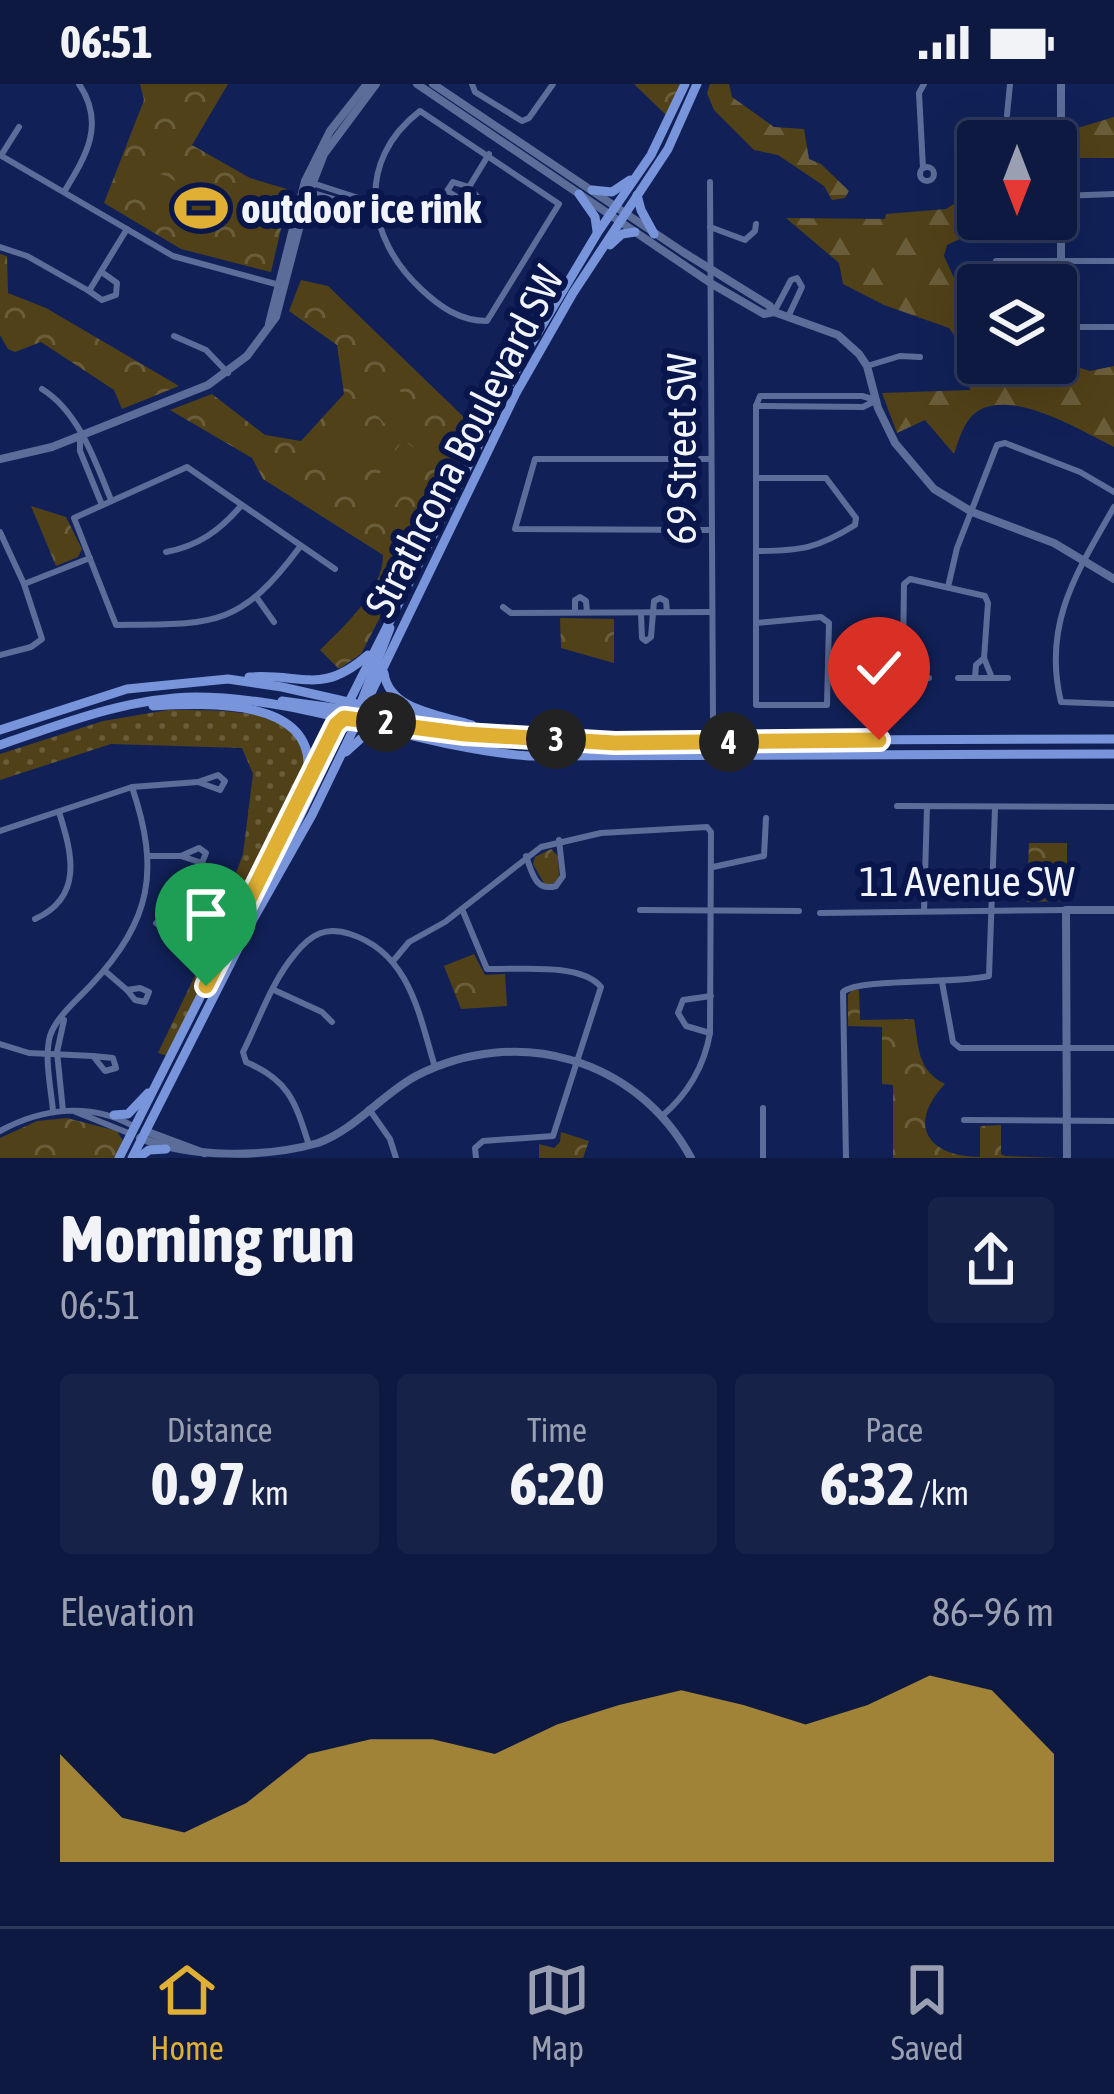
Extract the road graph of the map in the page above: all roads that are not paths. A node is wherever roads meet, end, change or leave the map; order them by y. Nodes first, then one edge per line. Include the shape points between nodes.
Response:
1 (79, 84) edge
2 (367, 84) edge
3 (380, 84) edge
4 (417, 84) edge
5 (434, 84) edge
6 (472, 84) edge
7 (553, 84) edge
8 (685, 84) edge
9 (924, 84) edge
10 (1010, 84) edge
11 (1061, 84) edge
12 (697, 87) edge
13 (103, 95) dead end
14 (90, 100) junction
15 (1007, 115) dead end
16 (1061, 120) edge
17 (19, 127) dead end
18 (489, 154) junction
19 (0, 155) edge
20 (923, 168) dead end
21 (639, 173) junction
22 (710, 182) dead end
23 (307, 187) junction
24 (469, 187) junction
25 (592, 190) junction
26 (64, 192) junction
27 (579, 194) junction
28 (1114, 194) edge
29 (638, 195) junction
30 (1077, 195) edge
31 (374, 207) junction
32 (618, 214) junction
33 (756, 224) dead end
34 (710, 227) junction
35 (127, 229) junction
36 (598, 232) junction
37 (634, 232) junction
38 (655, 233) junction
39 (1060, 240) edge
40 (0, 248) edge
41 (995, 261) dead end
42 (1060, 261) junction
43 (1114, 261) edge
44 (593, 262) junction
45 (1060, 264) edge
46 (709, 268) junction
47 (103, 273) junction
48 (712, 284) junction
49 (281, 285) junction
50 (89, 291) junction
51 (774, 313) junction
52 (788, 317) junction
53 (1077, 327) edge
54 (1114, 327) edge
55 (174, 336) dead end
56 (920, 357) dead end
57 (867, 365) junction
58 (228, 373) junction
59 (42, 389) dead end
60 (876, 400) junction
61 (80, 436) junction
62 (0, 459) edge
63 (709, 459) junction
64 (758, 478) junction
65 (1114, 492) edge
66 (112, 501) junction
67 (101, 505) junction
68 (240, 507) junction
69 (1114, 507) edge
70 (972, 512) junction
71 (710, 530) junction
72 (0, 532) edge
73 (299, 548) junction
74 (758, 551) junction
75 (166, 552) dead end
76 (90, 558) junction
77 (1083, 560) junction
78 (335, 569) dead end
79 (1114, 579) edge
80 (24, 584) junction
81 (408, 585) junction
82 (948, 587) junction
83 (257, 598) junction
84 (503, 607) dead end
85 (575, 612) junction
86 (587, 612) junction
87 (641, 612) junction
88 (653, 612) junction
89 (667, 612) junction
90 (711, 612) junction
91 (274, 622) dead end
92 (756, 623) junction
93 (372, 652) junction
94 (0, 655) edge
95 (903, 656) junction
96 (984, 658) junction
97 (384, 669) junction
98 (881, 678) dead end
99 (896, 678) junction
100 (913, 678) junction
101 (929, 678) dead end
102 (958, 678) dead end
103 (975, 678) junction
104 (992, 678) junction
105 (1007, 678) dead end
106 (228, 679) junction
107 (1114, 704) edge
108 (94, 713) junction
109 (352, 714) junction
110 (712, 717) dead end
111 (0, 730) edge
112 (382, 730) junction
113 (494, 733) junction
114 (1114, 739) edge
115 (0, 745) edge
116 (1114, 754) edge
117 (339, 760) junction
118 (198, 782) dead end
119 (132, 787) junction
120 (304, 791) junction
121 (897, 806) dead end
122 (927, 807) junction
123 (1114, 807) edge
124 (995, 808) junction
125 (59, 812) junction
126 (766, 818) dead end
127 (0, 831) edge
128 (559, 840) junction
129 (149, 856) junction
130 (181, 856) dead end
131 (526, 856) junction
132 (711, 866) junction
133 (462, 910) junction
134 (640, 910) dead end
135 (711, 910) junction
136 (924, 910) junction
137 (992, 910) junction
138 (1066, 910) junction
139 (1114, 910) edge
140 (799, 911) dead end
141 (820, 913) dead end
142 (140, 916) junction
143 (35, 919) dead end
144 (251, 922) junction
145 (156, 923) dead end
146 (394, 959) junction
147 (105, 970) junction
148 (942, 982) junction
149 (127, 990) dead end
150 (274, 990) junction
151 (711, 996) junction
152 (332, 1022) dead end
153 (710, 1033) junction
154 (0, 1044) edge
155 (1067, 1047) junction
156 (1114, 1048) edge
157 (53, 1053) junction
158 (93, 1056) dead end
159 (578, 1060) junction
160 (435, 1067) junction
161 (165, 1069) junction
162 (763, 1108) dead end
163 (369, 1109) junction
164 (58, 1111) junction
165 (73, 1111) junction
166 (113, 1115) junction
167 (662, 1116) junction
168 (964, 1120) dead end
169 (1067, 1120) junction
170 (1114, 1121) edge
171 (0, 1131) edge
172 (139, 1133) junction
173 (309, 1147) junction
174 (166, 1149) junction
175 (205, 1154) junction
176 (237, 1157) edge
177 (119, 1158) edge
178 (135, 1158) edge
179 (396, 1158) edge
180 (476, 1158) edge
181 (691, 1158) edge
182 (763, 1158) edge
183 (845, 1158) edge
184 (1067, 1158) edge

1 - 14 street
2 - 23 street via 338,118
3 - 23 street via 331,142
4 - 27 street
5 - 25 street
6 - 7 street via 522,121
8 - 21 main road, Strathcona Boulevard SW
9 - 20 street
10 - 15 street
11 - 16 street
12 - 29 main road, Strathcona Boulevard SW
13 - 14 street
14 - 26 street via 92,140
17 - 19 street
18 - 24 street
18 - 31 street via 420,111 388,150
18 - 31 street via 559,204 487,321 446,310 402,272
19 - 26 street
21 - 25 main road via 612,192
21 - 32 main road, Strathcona Boulevard SW
22 - 34 street, 69 Street SW
23 - 31 street
23 - 49 street
24 - 24 street via 453,182 447,191 476,208 479,198
25 - 32 street
26 - 35 street
27 - 32 street
27 - 36 main road
28 - 30 street
29 - 32 main road, Strathcona Boulevard SW
29 - 38 main road
32 - 36 main road, Strathcona Boulevard SW
32 - 37 street
32 - 38 street
32 - 44 main road, Strathcona Boulevard SW
33 - 34 street via 745,240
34 - 46 street, 69 Street SW
35 - 47 street
35 - 49 street via 173,256
36 - 81 main road, Strathcona Boulevard SW via 521,361
37 - 44 main road
37 - 48 street
38 - 46 street
39 - 42 street
40 - 50 street
41 - 42 street
42 - 43 street
42 - 45 street
44 - 97 main road, Strathcona Boulevard SW via 509,406
46 - 48 street, 69 Street SW
46 - 51 street
47 - 50 street
47 - 50 street via 117,284 116,295 102,300
48 - 51 street
48 - 63 street, 69 Street SW
49 - 58 street via 276,316
51 - 52 street
51 - 52 street via 796,278 802,286
52 - 57 street via 838,335
53 - 54 street
55 - 58 street via 206,350
56 - 57 street
57 - 60 street
58 - 61 street
59 - 61 street via 58,399
60 - 64 street via 760,396
60 - 70 street via 920,476
61 - 62 street
61 - 66 street
61 - 67 street
63 - 71 street, 69 Street SW
63 - 71 street via 535,459 515,529
64 - 74 street
64 - 74 street via 826,478 856,518 828,542
65 - 70 street via 1005,443 997,445
66 - 67 street
66 - 68 street via 187,467
67 - 76 street via 74,518
68 - 73 street
68 - 75 street via 200,542
69 - 77 street
70 - 77 street
70 - 82 street
71 - 90 street, 69 Street SW
72 - 80 street
73 - 78 street
73 - 83 street
74 - 92 street
76 - 80 street
76 - 83 street via 116,625 201,623
77 - 79 street
77 - 107 street via 1059,618 1059,699
80 - 94 street via 42,639
81 - 93 main road, Strathcona Boulevard SW
81 - 109 main road
82 - 95 street via 904,584
82 - 96 street via 985,596
83 - 91 street
84 - 85 street
85 - 86 street
85 - 86 street via 580,597
86 - 87 street
87 - 88 street
87 - 88 street via 646,641
88 - 89 street
88 - 89 street via 660,598
89 - 90 street
90 - 110 street, 69 Street SW
92 - 92 street via 756,705 827,705 829,623
93 - 106 main road via 326,680
93 - 109 main road, Strathcona Boulevard SW
95 - 99 street
95 - 100 street
96 - 103 street
96 - 104 street
97 - 109 main road, Strathcona Boulevard SW
97 - 113 main road via 398,700
98 - 99 street
99 - 100 street
100 - 101 street
102 - 103 street
103 - 104 street
104 - 105 street
106 - 109 main road via 282,686
106 - 111 main road via 100,695
108 - 109 main road via 140,702 260,697
108 - 115 main road
108 - 120 main road via 201,705 274,716 296,728 308,750
109 - 112 main road
109 - 113 main road
109 - 117 main road
109 - 120 main road
109 - 144 main road
112 - 116 main road via 560,758
112 - 117 main road
113 - 114 main road via 615,743
117 - 144 main road
118 - 119 street
119 - 125 street
119 - 129 street
120 - 161 main road
121 - 122 street
122 - 124 street
122 - 136 street
123 - 124 street
124 - 137 street
125 - 127 street
125 - 143 street via 73,872 59,902
126 - 132 street via 762,858
128 - 131 street
128 - 131 street via 563,876 553,887 537,883
128 - 132 street via 706,826
129 - 130 street
129 - 142 street
131 - 133 street
132 - 135 street
133 - 146 street
133 - 159 street via 488,969 559,970 598,982
134 - 135 street, 11 Avenue SW
135 - 140 street, 11 Avenue SW
135 - 151 street
136 - 137 street, 11 Avenue SW
136 - 141 street, 11 Avenue SW
137 - 138 street, 11 Avenue SW
137 - 148 street via 989,976
138 - 139 street, 11 Avenue SW
138 - 155 street
142 - 145 street
142 - 147 street
144 - 172 main road
146 - 150 street via 328,929 298,950
146 - 160 street
147 - 149 street
147 - 157 street via 66,1013
148 - 155 street via 957,1046
148 - 183 street via 854,984 843,992
150 - 152 street
150 - 173 street via 243,1057 287,1090
151 - 153 street
151 - 153 street via 683,1000 678,1013 686,1026
153 - 167 street via 693,1082
154 - 157 street
155 - 156 street
155 - 169 street
157 - 158 street
157 - 164 street
159 - 160 street via 512,1051
159 - 167 street via 626,1083
159 - 180 street via 553,1136 483,1142
160 - 163 street
161 - 166 main road via 133,1111
161 - 172 main road
162 - 182 street
163 - 173 street
163 - 179 street
164 - 165 street
164 - 171 street
165 - 166 street
165 - 172 street
166 - 172 street
167 - 181 street
168 - 169 street
169 - 170 street
169 - 184 street
172 - 174 street
172 - 175 street
172 - 177 main road
172 - 178 main road
173 - 176 street
174 - 175 street
174 - 178 main road
175 - 176 street

